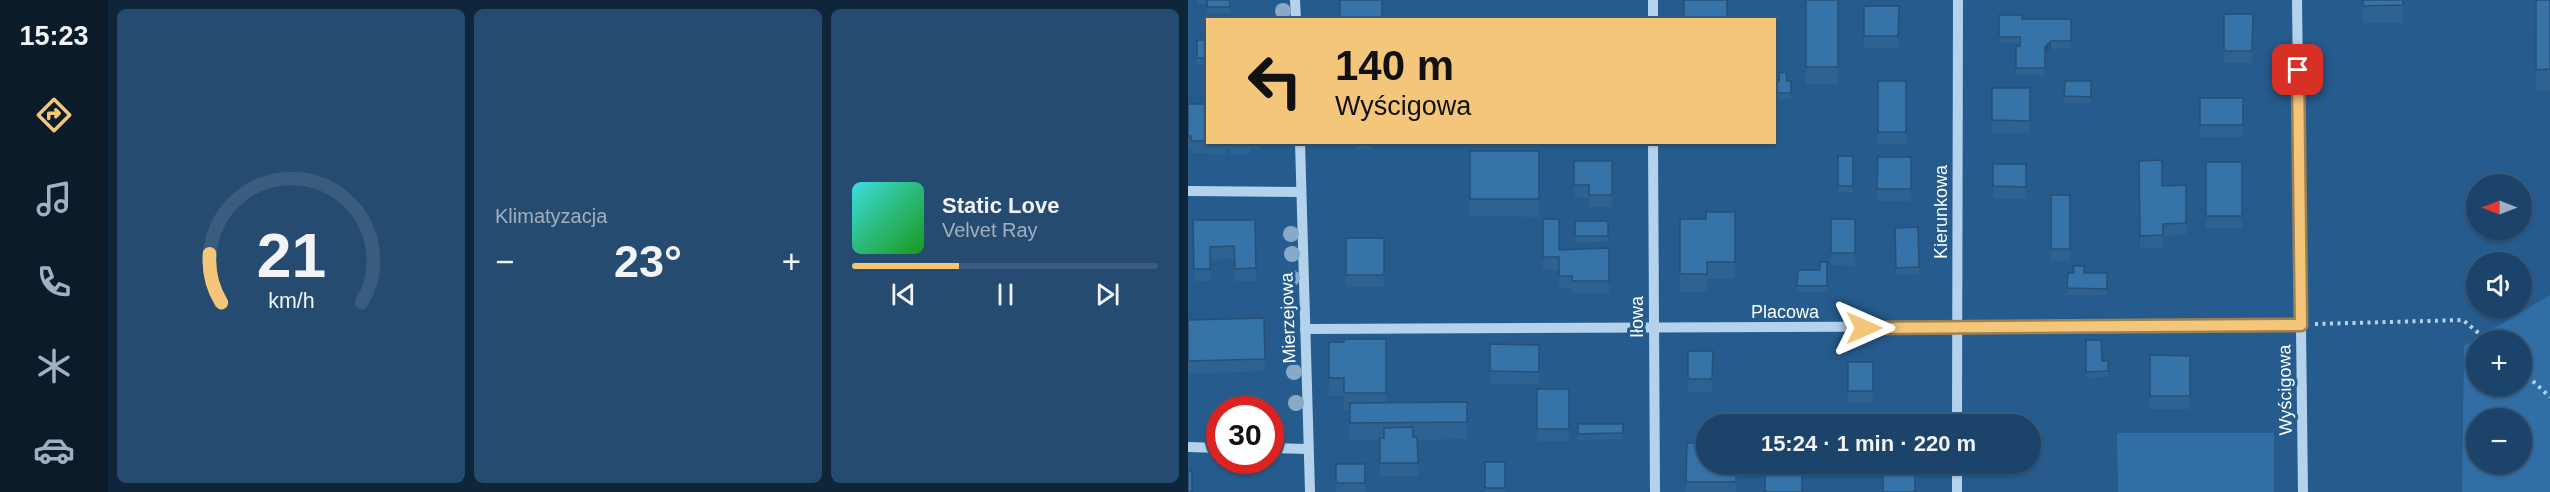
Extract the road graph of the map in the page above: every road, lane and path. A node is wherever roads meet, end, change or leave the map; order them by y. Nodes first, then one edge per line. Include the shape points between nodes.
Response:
1 (1295, 0) edge
2 (1653, 0) edge
3 (1958, 0) edge
4 (2297, 0) edge
5 (1296, 18) edge
6 (1653, 18) edge
7 (1300, 144) edge
8 (1653, 144) edge
9 (1188, 191) edge
10 (1301, 192) junction
11 (2301, 325) junction
12 (1653, 328) junction
13 (1958, 328) junction
14 (1305, 329) junction
15 (2475, 330) edge
16 (2532, 380) edge
17 (2550, 397) edge
18 (1957, 414) edge
19 (1188, 447) edge
20 (1206, 448) edge
21 (1284, 448) edge
22 (1308, 449) junction
23 (1957, 474) edge
24 (1310, 492) edge
25 (1655, 492) edge
26 (1957, 492) edge
27 (2303, 492) edge

1 - 5 street
2 - 6 street
3 - 13 street, Kierunkowa
4 - 11 street, Wyścigowa
7 - 10 street, Mierzejowa
8 - 12 street, Iłowa
9 - 10 street
10 - 14 street, Mierzejowa
11 - 13 street, Placowa
11 - 15 path via 2463,320
11 - 27 street, Wyścigowa
12 - 13 street, Placowa
12 - 14 street, Placowa
12 - 25 street, Iłowa
13 - 18 street, Kierunkowa
14 - 22 street, Mierzejowa
16 - 17 path
19 - 20 street
21 - 22 street
22 - 24 street, Mierzejowa
23 - 26 street

